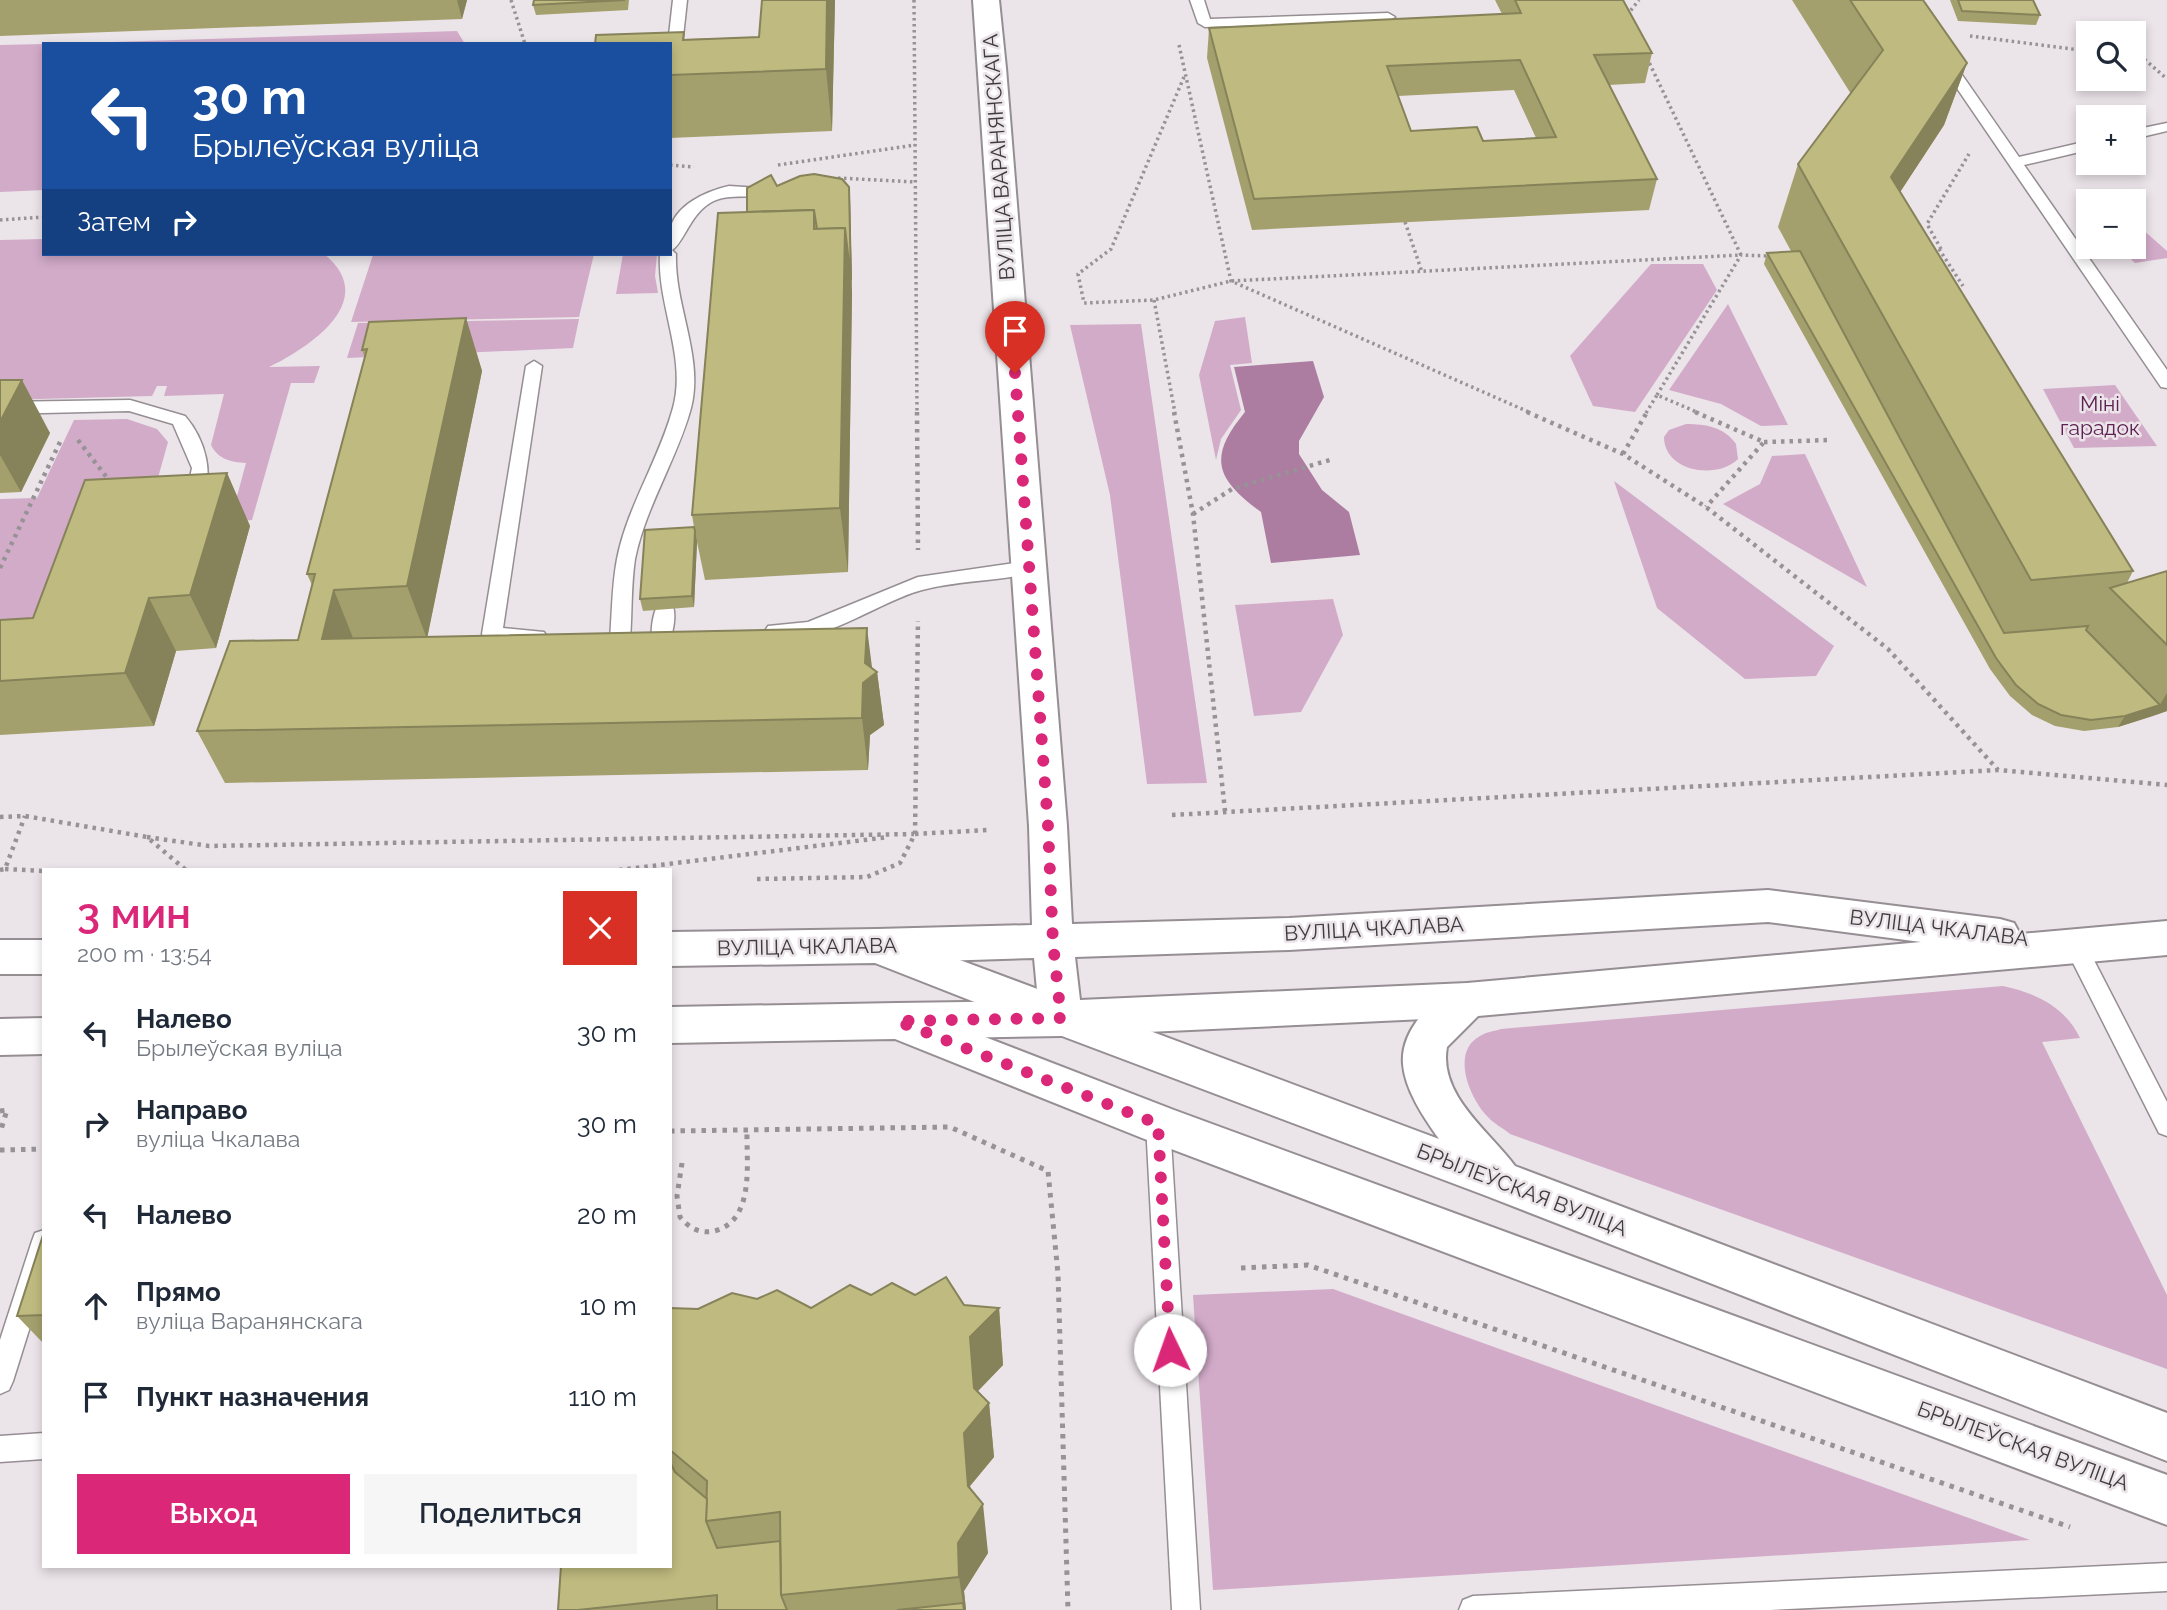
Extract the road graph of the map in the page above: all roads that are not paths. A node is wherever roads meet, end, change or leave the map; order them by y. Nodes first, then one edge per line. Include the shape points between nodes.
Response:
1 (680, 0) edge
2 (986, 0) edge
3 (1198, 0) edge
4 (1388, 17) edge
5 (1933, 43) edge
6 (674, 55) edge
7 (2167, 127) edge
8 (2146, 132) edge
9 (2076, 148) edge
10 (2016, 162) junction
11 (760, 193) edge
12 (672, 242) edge
13 (668, 256) edge
14 (534, 366) dead end
15 (2167, 383) edge
16 (0, 408) edge
17 (190, 515) edge
18 (1028, 567) junction
19 (665, 609) edge
20 (756, 633) edge
21 (559, 638) edge
22 (647, 639) junction
23 (599, 641) edge
24 (2167, 938) edge
25 (1053, 943) junction
26 (2075, 945) junction
27 (877, 946) junction
28 (672, 949) edge
29 (0, 957) edge
30 (42, 957) edge
31 (1466, 1000) junction
32 (1061, 1018) junction
33 (897, 1021) junction
34 (672, 1025) edge
35 (0, 1037) edge
36 (42, 1037) edge
37 (1158, 1124) junction
38 (2167, 1126) edge
39 (1500, 1181) junction
40 (42, 1247) edge
41 (0, 1381) edge
42 (2167, 1437) edge
43 (42, 1446) edge
44 (0, 1448) edge
45 (2167, 1500) edge
46 (2167, 1577) edge
47 (1186, 1610) edge
48 (1473, 1610) edge

1 - 6 lane
2 - 18 main road, ВУЛІЦА ВАРАНЯНСКАГА
3 - 4 lane via 1205,23
5 - 10 lane
7 - 8 lane
9 - 10 lane
10 - 15 lane
11 - 12 lane via 722,192 696,204
13 - 22 lane via 668,284 686,378 682,408 626,559
14 - 21 lane via 492,634
16 - 17 lane via 130,405 179,420 201,468
18 - 20 lane via 918,584 810,629
18 - 25 main road, ВУЛІЦА ВАРАНЯНСКАГА
19 - 22 lane
22 - 23 lane
24 - 26 main road, ВУЛІЦА ЧКАЛАВА
25 - 26 main road, ВУЛІЦА ЧКАЛАВА via 1768,906
25 - 27 main road, ВУЛІЦА ЧКАЛАВА
25 - 32 main road, ВУЛІЦА ВАРАНЯНСКАГА
26 - 31 main road, ВУЛІЦА ЧКАЛАВА
26 - 38 lane
27 - 28 main road, ВУЛІЦА ЧКАЛАВА
27 - 32 main road, БРЫЛЕЎСКАЯ ВУЛІЦА
29 - 30 main road
31 - 32 main road, ВУЛІЦА ЧКАЛАВА
31 - 39 main road via 1445,1018 1425,1050 1427,1081 1446,1114
32 - 33 main road, ВУЛІЦА ЧКАЛАВА
32 - 39 main road, БРЫЛЕЎСКАЯ ВУЛІЦА
33 - 34 main road, ВУЛІЦА ЧКАЛАВА
33 - 37 main road, БРЫЛЕЎСКАЯ ВУЛІЦА
35 - 36 main road
37 - 45 main road, БРЫЛЕЎСКАЯ ВУЛІЦА
37 - 47 lane
39 - 42 main road, БРЫЛЕЎСКАЯ ВУЛІЦА
40 - 41 lane
43 - 44 lane
46 - 48 lane

